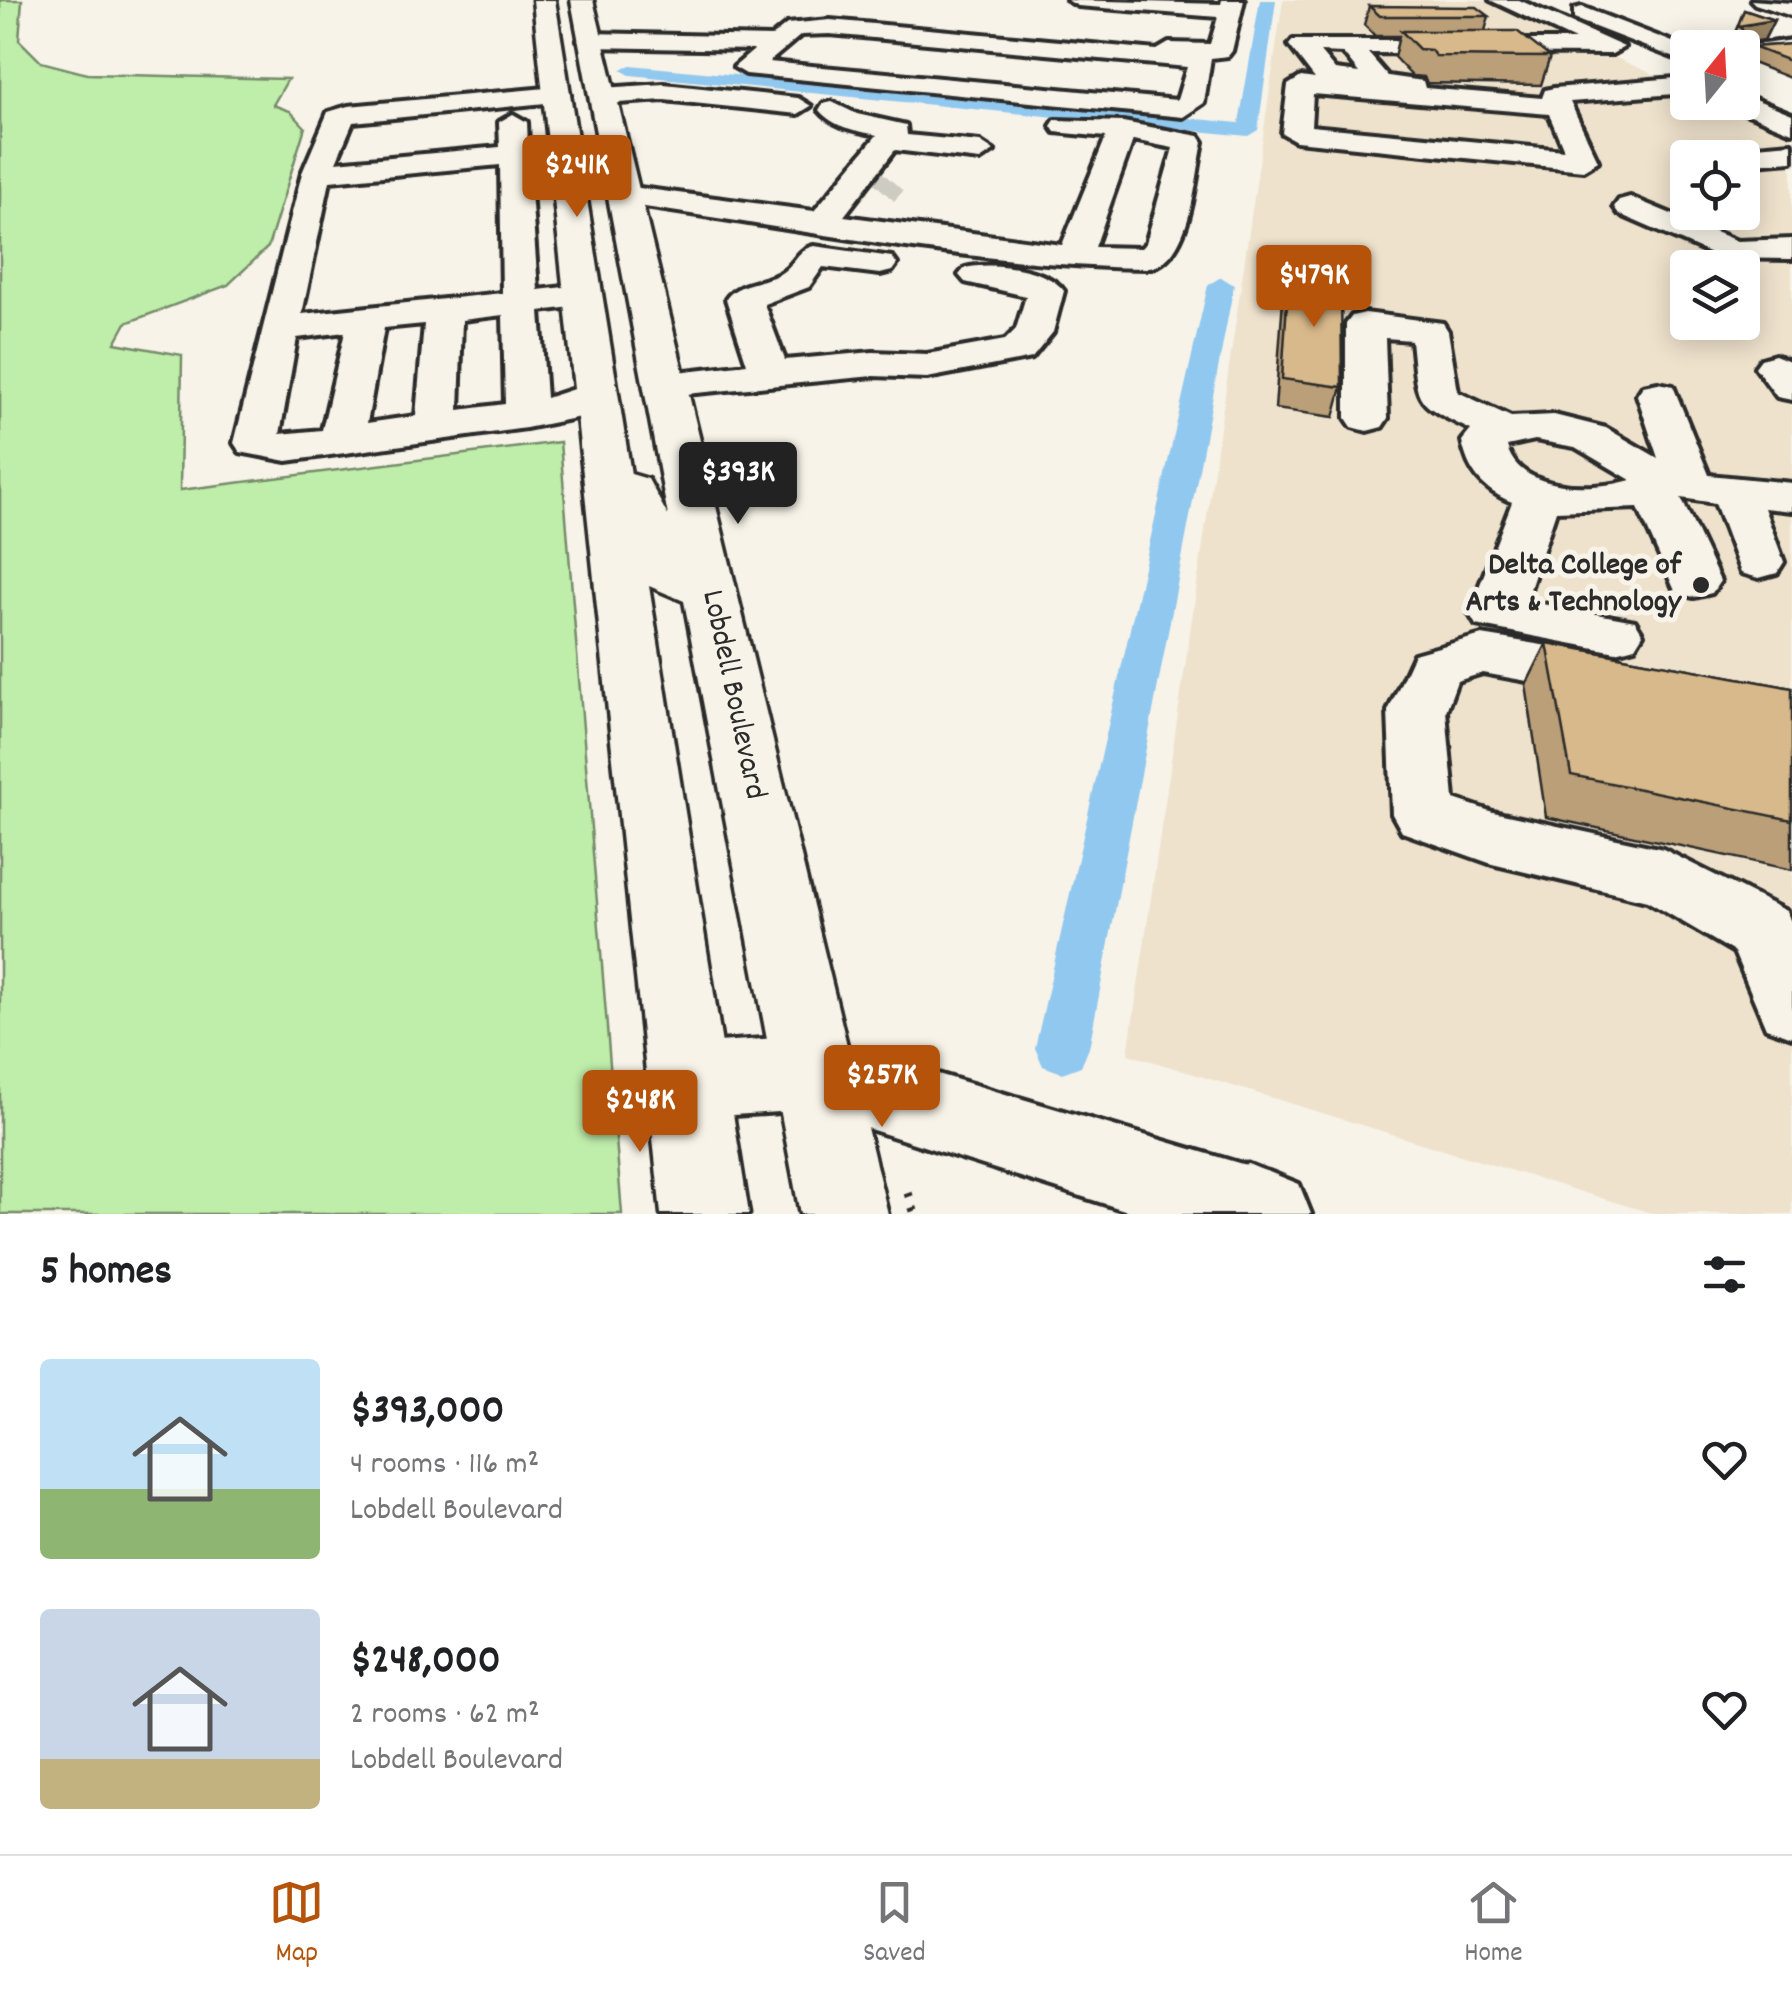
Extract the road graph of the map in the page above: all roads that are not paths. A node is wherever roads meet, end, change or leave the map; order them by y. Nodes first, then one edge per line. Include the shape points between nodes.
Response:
1 (1078, 0) edge
2 (1610, 0) edge
3 (1762, 0) edge
4 (1232, 6) edge
5 (1792, 10) edge
6 (1520, 12) edge
7 (694, 19) dead end
8 (779, 37) junction
9 (590, 38) edge
10 (1527, 44) junction
11 (1606, 44) junction
12 (1350, 46) junction
13 (1792, 47) edge
14 (1570, 48) junction
15 (1760, 50) edge
16 (1670, 63) edge
17 (1670, 63) edge
18 (1670, 71) edge
19 (1670, 71) edge
20 (1614, 81) junction
21 (1380, 83) junction
22 (1763, 91) edge
23 (1566, 96) junction
24 (459, 104) junction
25 (402, 108) junction
26 (832, 110) junction
27 (1792, 124) edge
28 (1122, 130) junction
29 (882, 148) junction
30 (980, 150) dead end
31 (1792, 152) edge
32 (547, 153) junction
33 (1760, 155) edge
34 (455, 160) junction
35 (391, 166) junction
36 (318, 173) junction
37 (624, 196) junction
38 (1630, 207) dead end
39 (827, 216) junction
40 (1792, 250) edge
41 (1074, 258) junction
42 (582, 296) junction
43 (521, 303) junction
44 (444, 311) junction
45 (367, 318) junction
46 (280, 328) junction
47 (771, 376) junction
48 (666, 384) junction
49 (595, 394) junction
50 (1658, 395) dead end
51 (526, 415) junction
52 (1367, 418) dead end
53 (437, 428) junction
54 (1506, 431) junction
55 (342, 440) junction
56 (606, 475) junction
57 (1684, 484) junction
58 (1538, 494) junction
59 (1792, 497) edge
60 (1759, 562) dead end
61 (1694, 581) dead end
62 (710, 588) junction
63 (1616, 634) dead end
64 (1672, 688) edge
65 (1792, 1004) edge
66 (810, 1072) junction
67 (688, 1081) junction
68 (876, 1204) edge
69 (1240, 1212) edge
70 (706, 1214) edge

1 - 4 street
2 - 6 street
3 - 5 street
4 - 8 street via 1226,37 1214,53
6 - 10 street
6 - 11 street
6 - 16 street
7 - 8 street
8 - 8 street via 746,67 1183,109 1192,103 1201,61 850,29
8 - 9 street
9 - 24 street
9 - 26 street via 664,92
9 - 32 main road
9 - 37 main road, Lobdell Boulevard
10 - 11 street
10 - 12 street
10 - 14 street
10 - 23 street
11 - 14 street
11 - 17 street
12 - 21 street
12 - 21 street via 1302,45 1327,77
13 - 15 street
14 - 20 street
18 - 20 street
19 - 23 street via 1554,96
20 - 23 street
21 - 23 street
22 - 27 street
23 - 23 street via 1584,161 1296,132 1301,85
24 - 25 street
24 - 34 street
25 - 35 street
25 - 36 street via 338,118
26 - 28 street
26 - 29 street via 896,131
28 - 41 street
28 - 41 street via 1189,142 1162,246 1150,258
29 - 30 street
29 - 39 street
29 - 39 street via 895,170 887,186 866,203
31 - 33 street
32 - 34 street
32 - 37 main road via 579,162 589,191
32 - 42 main road
32 - 43 street
34 - 35 street
35 - 36 street
36 - 46 street
37 - 39 street
37 - 48 main road, Lobdell Boulevard
38 - 40 street via 1732,251
39 - 41 street
42 - 43 street
42 - 49 main road
43 - 44 street
43 - 51 street
44 - 45 street
44 - 53 street
45 - 46 street
45 - 55 street
46 - 55 street via 256,442 288,448
47 - 47 street via 872,364 927,366 1018,350 1034,332 1046,291 1012,280 814,256 796,279 744,299
47 - 48 street
48 - 49 main road
48 - 62 main road, Lobdell Boulevard
49 - 51 street via 570,408
49 - 56 main road
50 - 57 street
51 - 53 street
52 - 54 street via 1365,324 1428,331 1438,398
53 - 55 street
54 - 57 street via 1528,426 1580,433
54 - 58 street via 1484,441 1492,474
56 - 62 main road via 634,491 644,532 670,579
56 - 67 main road
57 - 58 street via 1640,495
57 - 59 street
57 - 60 street
57 - 61 street
58 - 63 street via 1496,613
62 - 66 main road, Lobdell Boulevard
64 - 65 street via 1482,654 1434,668 1417,710 1424,814 1492,838 1663,878 1721,907 1760,932
66 - 67 street
66 - 68 main road, Lobdell Boulevard
66 - 69 street
67 - 70 main road

